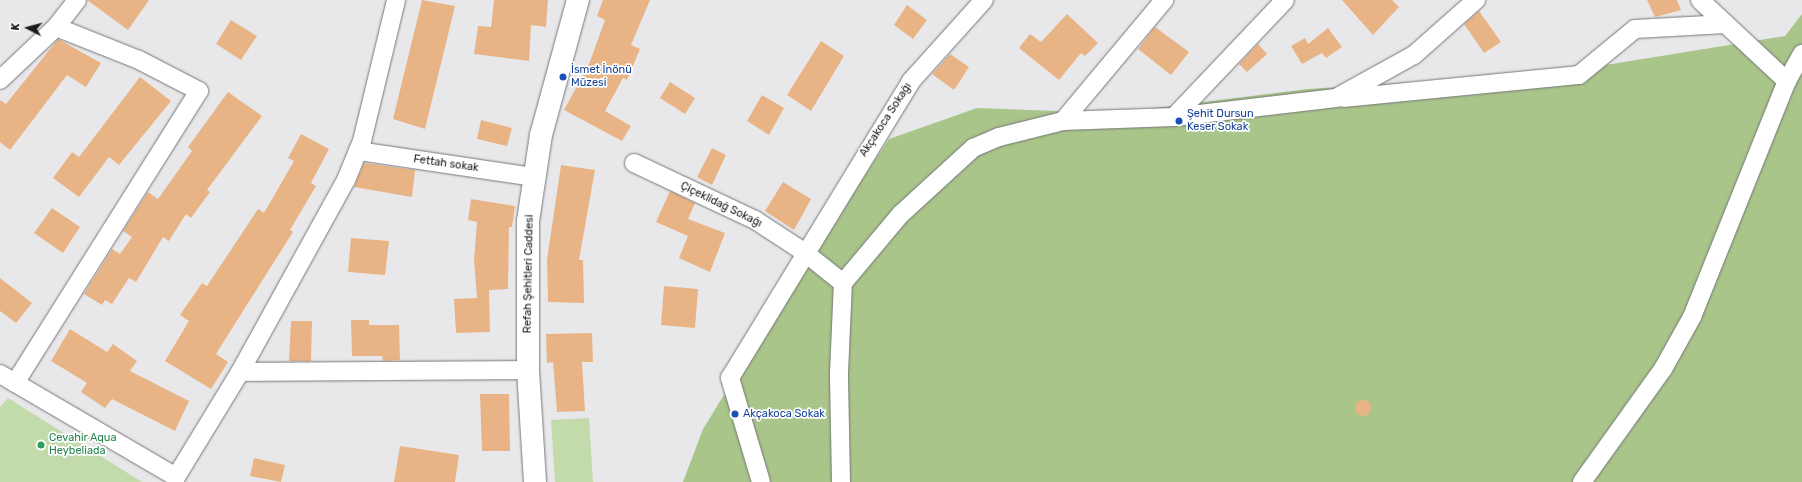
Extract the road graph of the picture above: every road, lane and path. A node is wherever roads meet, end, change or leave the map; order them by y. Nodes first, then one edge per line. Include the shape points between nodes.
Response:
1 (77, 0) edge
2 (396, 0) edge
3 (578, 0) edge
4 (984, 0) edge
5 (1164, 0) edge
6 (1286, 0) edge
7 (1476, 0) edge
8 (1700, 0) edge
9 (1726, 24) junction
10 (56, 27) junction
11 (1802, 54) edge
12 (0, 80) edge
13 (1787, 81) junction
14 (1336, 98) junction
15 (1174, 117) junction
16 (1063, 121) junction
17 (358, 151) junction
18 (634, 163) dead end
19 (534, 176) junction
20 (804, 252) junction
21 (843, 284) junction
22 (528, 370) junction
23 (240, 372) junction
24 (7, 378) edge
25 (174, 479) edge
26 (535, 482) edge
27 (761, 482) edge
28 (841, 482) edge
29 (1582, 482) edge

1 - 10 street
2 - 17 street
3 - 19 street, Refah Şehitleri Caddesi via 545,120
4 - 20 street, Akçakoca Sokağı via 911,81
5 - 16 street
6 - 15 street
7 - 14 street via 1414,55
8 - 9 street
9 - 13 street
9 - 14 street via 1635,29 1579,75
10 - 12 street
10 - 24 street via 139,60 199,91
11 - 13 street
13 - 29 street via 1692,317 1663,369
14 - 15 street
15 - 16 street
16 - 21 street via 999,136 973,148 900,214
17 - 19 street, Fettah sokak
17 - 23 street via 346,180
18 - 20 street, Çiçeklidağ Sokağı via 755,220
19 - 22 street, Refah Şehitleri Caddesi via 528,221
20 - 21 street, Çiçeklidağ Sokağı
20 - 27 street, Akçakoca Sokağı via 730,378
21 - 28 street via 839,373
22 - 23 street
22 - 26 street, Refah Şehitleri Caddesi
23 - 25 street
24 - 25 street

